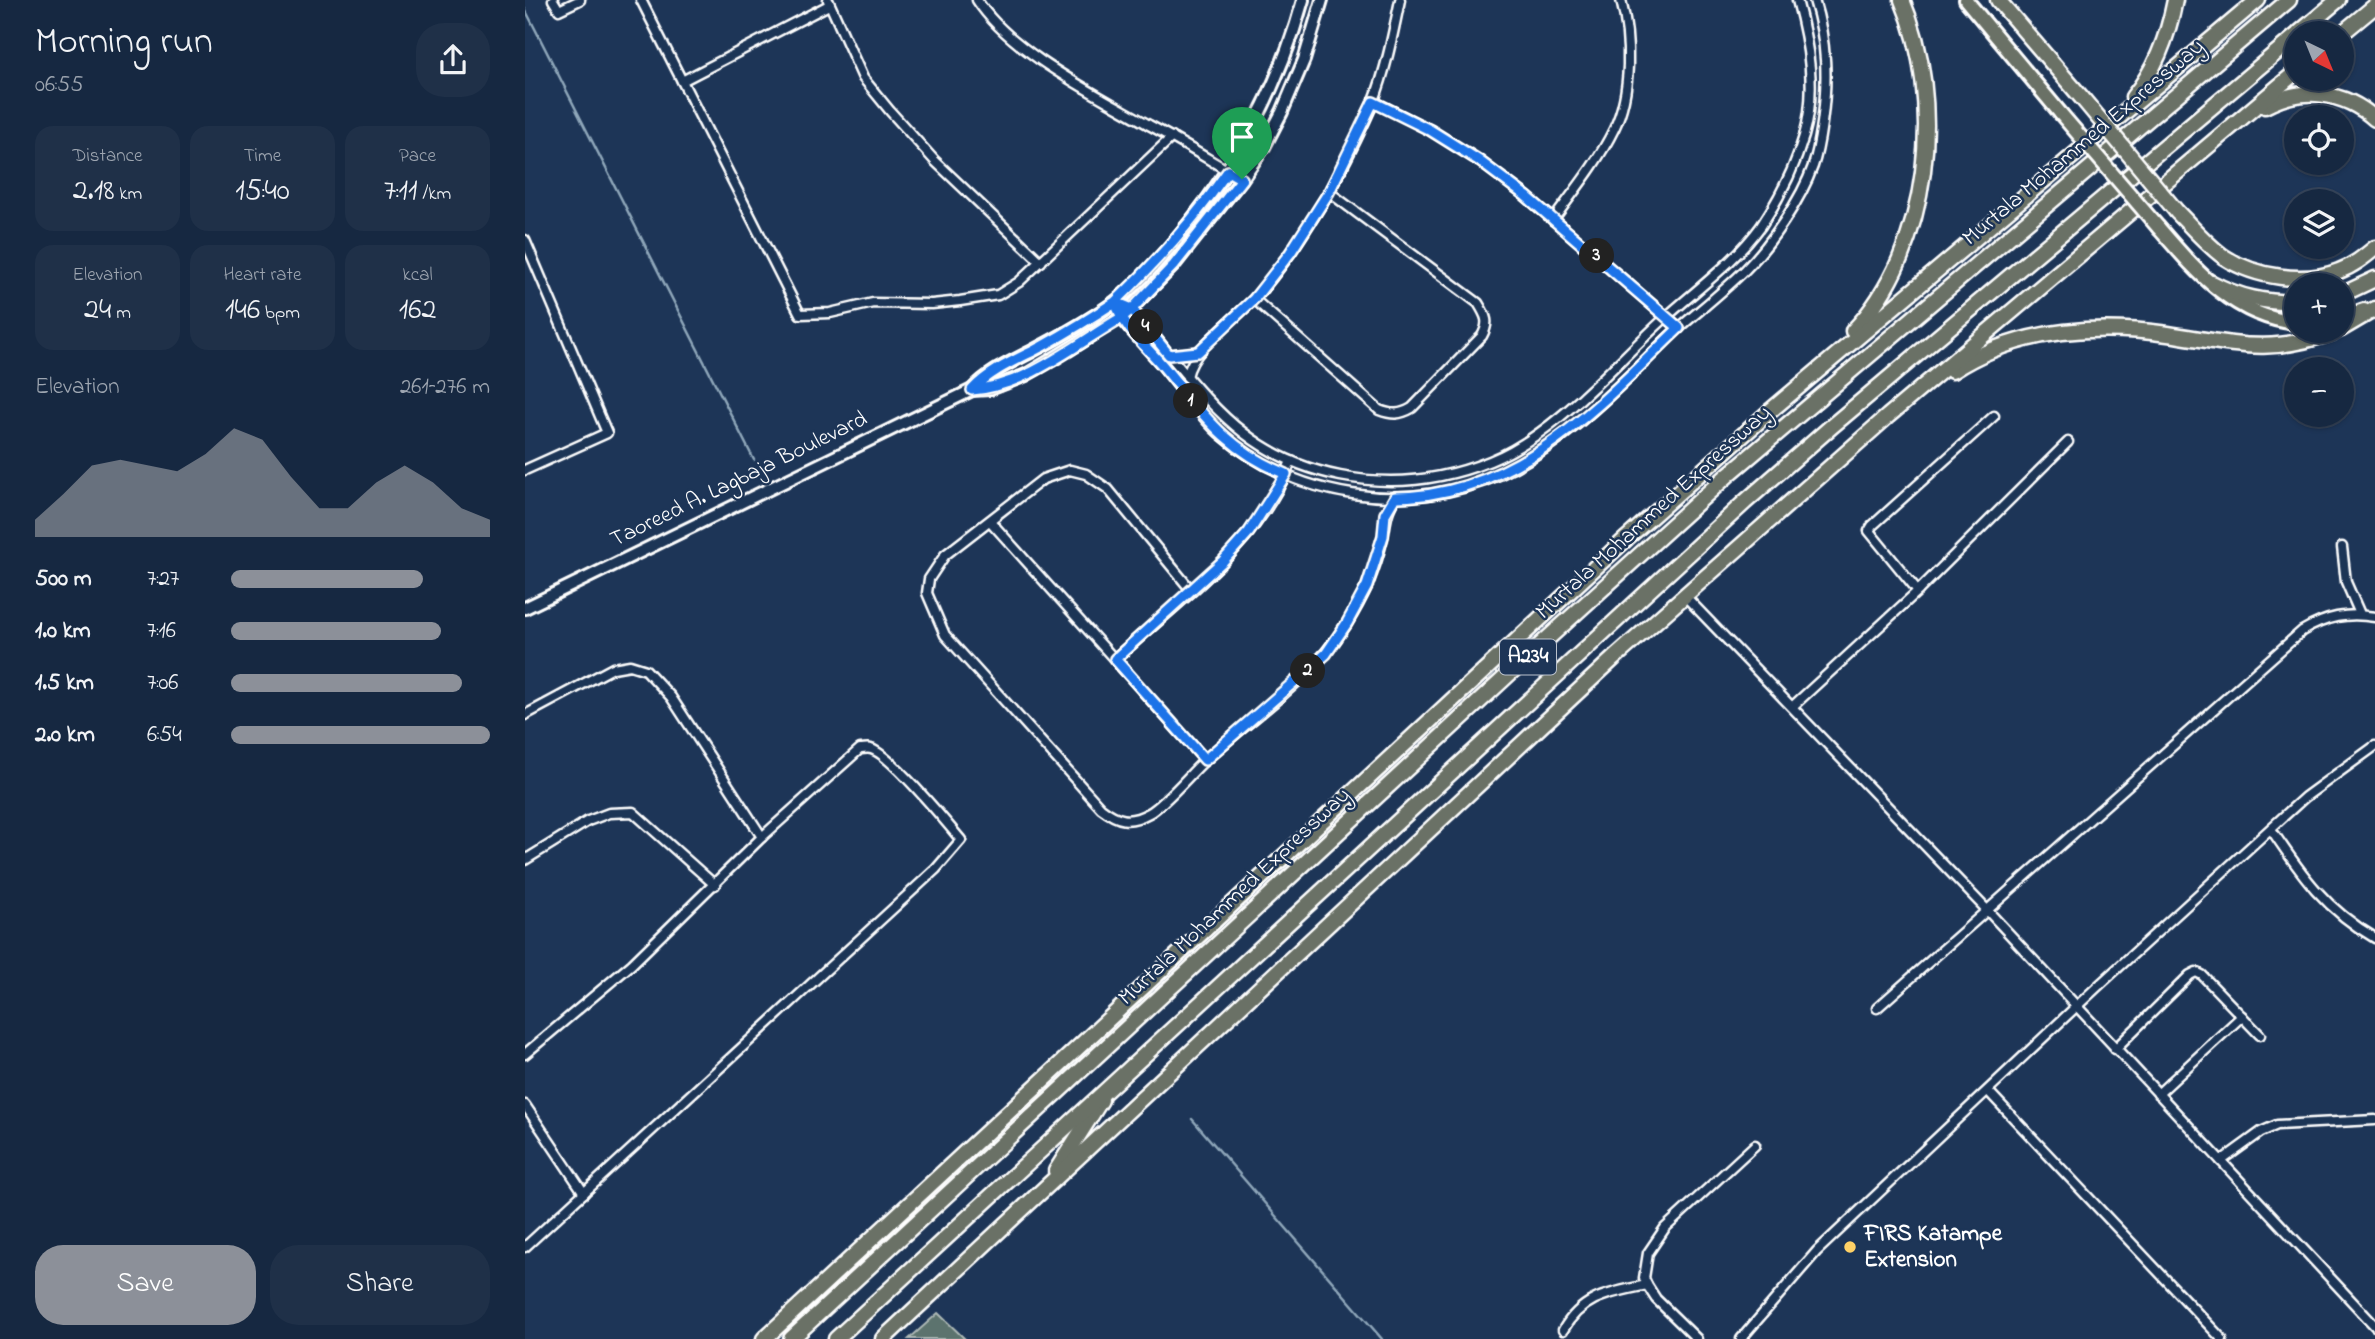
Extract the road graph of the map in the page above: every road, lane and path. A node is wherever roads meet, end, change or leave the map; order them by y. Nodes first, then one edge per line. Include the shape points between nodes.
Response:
1 (553, 0) edge
2 (580, 0) edge
3 (641, 0) edge
4 (977, 0) edge
5 (1303, 0) edge
6 (1322, 0) edge
7 (1400, 0) edge
8 (1621, 0) edge
9 (1797, 0) edge
10 (1814, 0) edge
11 (1902, 0) edge
12 (1966, 0) edge
13 (1998, 0) edge
14 (2175, 0) edge
15 (2258, 0) edge
16 (2288, 0) edge
17 (2338, 0) edge
18 (828, 3) edge
19 (2375, 6) edge
20 (2313, 21) edge
21 (2354, 23) edge
22 (2284, 45) edge
23 (682, 81) junction
24 (2284, 82) edge
25 (1373, 102) junction
26 (2375, 119) edge
27 (2113, 123) junction
28 (2225, 131) junction
29 (1172, 137) junction
30 (1228, 171) junction
31 (1242, 179) junction
32 (1329, 192) junction
33 (1553, 220) junction
34 (525, 240) edge
35 (2375, 248) edge
36 (1041, 262) junction
37 (2375, 279) edge
38 (2212, 283) junction
39 (2354, 289) edge
40 (1254, 299) junction
41 (1115, 302) junction
42 (2284, 302) edge
43 (2375, 307) edge
44 (1132, 309) junction
45 (2354, 314) edge
46 (1666, 317) junction
47 (1121, 318) junction
48 (2354, 321) edge
49 (2284, 322) edge
50 (1679, 328) junction
51 (2295, 343) edge
52 (1198, 352) junction
53 (1169, 355) junction
54 (1187, 377) junction
55 (972, 390) junction
56 (1769, 411) junction
57 (1888, 416) junction
58 (1994, 416) dead end
59 (2068, 442) dead end
60 (1291, 461) junction
61 (525, 470) edge
62 (1286, 474) junction
63 (1395, 497) junction
64 (1378, 498) junction
65 (1385, 514) junction
66 (990, 521) junction
67 (2342, 547) dead end
68 (574, 585) dead end
69 (1191, 590) junction
70 (1918, 591) junction
71 (1685, 596) junction
72 (525, 608) edge
73 (2360, 614) junction
74 (2375, 617) edge
75 (1115, 659) junction
76 (1793, 706) junction
77 (525, 715) edge
78 (2375, 746) edge
79 (1205, 760) junction
80 (2270, 828) junction
81 (762, 837) junction
82 (525, 860) edge
83 (715, 885) junction
84 (1987, 910) junction
85 (2375, 938) edge
86 (2077, 1006) junction
87 (1877, 1008) dead end
88 (2242, 1016) junction
89 (2260, 1035) dead end
90 (2115, 1049) junction
91 (1074, 1050) junction
92 (525, 1054) edge
93 (1113, 1083) junction
94 (1988, 1091) junction
95 (2158, 1094) junction
96 (525, 1105) edge
97 (2375, 1120) edge
98 (1007, 1139) junction
99 (1755, 1145) dead end
100 (2221, 1161) junction
101 (1044, 1190) junction
102 (584, 1193) junction
103 (525, 1247) edge
104 (1647, 1284) junction
105 (2375, 1326) edge
106 (1563, 1330) dead end
107 (764, 1339) edge
108 (791, 1339) edge
109 (836, 1339) edge
110 (883, 1339) edge
111 (1697, 1339) edge
112 (1741, 1339) edge
113 (2222, 1339) edge

1 - 2 street via 559,10
3 - 23 street
4 - 29 street via 987,15 1026,49
5 - 30 street, Taoreed A. Lagbaja Boulevard via 1273,86
6 - 31 street, Taoreed A. Lagbaja Boulevard via 1282,112
7 - 25 street
8 - 33 street via 1627,59 1615,127
9 - 46 street via 1808,44 1811,103 1792,167 1759,229
10 - 50 street via 1826,51 1827,89 1813,167 1779,230 1746,270
11 - 56 highway via 1919,48 1924,113 1924,164 1910,233 1886,287 1860,324
12 - 38 main road, bridge via 2158,227
13 - 35 highway, bridge via 2177,212 2224,257 2266,274 2315,278 2339,272
14 - 27 highway via 2152,72
15 - 27 highway, Murtala Mohammed Expressway
16 - 98 highway, Murtala Mohammed Expressway / A234 via 1729,474
17 - 20 highway, A234
18 - 23 street
18 - 36 street via 863,78 890,111
19 - 21 highway
22 - 93 highway, A234 via 1745,502
23 - 36 street via 800,314 873,303 932,304 998,295
24 - 28 highway
25 - 32 street
25 - 33 street via 1478,160
26 - 28 highway via 2349,101 2315,93 2276,100
27 - 56 highway, Murtala Mohammed Expressway
28 - 57 highway
29 - 30 street
29 - 36 street
30 - 31 street
30 - 41 street, Taoreed A. Lagbaja Boulevard via 1158,261
31 - 44 street, Taoreed A. Lagbaja Boulevard via 1174,265
32 - 40 street
32 - 40 street via 1478,303 1488,326 1482,336 1412,408 1389,414
33 - 46 street
34 - 61 street via 607,433
37 - 39 highway
38 - 42 highway via 2252,300
38 - 49 main road via 2255,314
40 - 52 street
41 - 44 street
41 - 47 street
41 - 55 street, Taoreed A. Lagbaja Boulevard via 998,369
43 - 45 main road
43 - 48 highway
44 - 47 street, Taoreed A. Lagbaja Boulevard
44 - 53 street
46 - 50 street
46 - 60 street via 1560,416 1492,460 1421,481 1378,482
47 - 55 street, Taoreed A. Lagbaja Boulevard via 1026,375 990,389
47 - 62 street via 1219,433
50 - 63 street via 1566,433 1533,456 1465,487
51 - 57 highway via 2233,345 2107,328 2048,334 1981,355
52 - 53 street
52 - 54 street
53 - 54 street
54 - 60 street via 1243,434
55 - 72 street, Taoreed A. Lagbaja Boulevard
56 - 91 highway, Murtala Mohammed Expressway
57 - 71 highway
58 - 70 street via 1869,531
59 - 70 street
60 - 62 street
62 - 64 street via 1319,488
62 - 69 street via 1249,532
63 - 64 street
63 - 65 street
64 - 65 street
65 - 79 street via 1367,586 1326,654
66 - 69 street via 1043,479 1070,470 1086,474 1108,489
66 - 75 street
66 - 79 street via 945,555 929,579 927,593 945,635 1115,819 1150,813
67 - 73 street via 2346,582
68 - 72 street, Taoreed A. Lagbaja Boulevard
69 - 75 street
70 - 76 street
71 - 76 street
71 - 101 highway
73 - 74 street
73 - 84 street via 2331,617 2302,631
75 - 79 street
76 - 84 street
77 - 81 street via 613,668 630,665 646,670 671,697
78 - 80 street
80 - 85 street via 2330,905
80 - 86 street
81 - 83 street
81 - 102 street via 860,749 871,749 883,755 961,840 936,869
82 - 83 street via 588,821 609,813 633,812
83 - 92 street via 632,964
84 - 86 street
84 - 87 street
86 - 90 street
86 - 94 street
88 - 89 street
88 - 90 street via 2196,972
88 - 95 street
90 - 95 street
91 - 98 highway
91 - 107 highway, Murtala Mohammed Expressway
93 - 101 highway
93 - 109 highway, A234
94 - 112 street via 1817,1251
94 - 113 street
95 - 100 street
96 - 102 street
97 - 100 street via 2277,1125
98 - 108 highway, Murtala Mohammed Expressway / A234
99 - 104 street via 1654,1241 1644,1266
100 - 105 street
101 - 110 highway
102 - 103 street
104 - 106 street via 1607,1294 1580,1307
104 - 111 street

